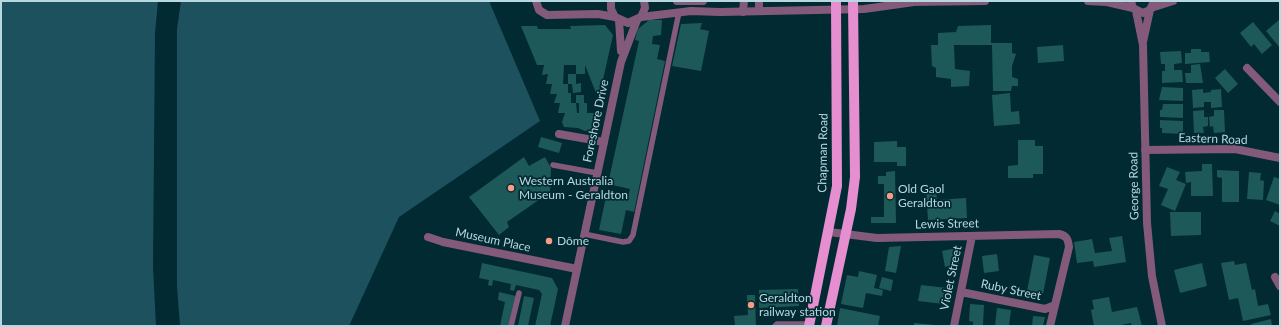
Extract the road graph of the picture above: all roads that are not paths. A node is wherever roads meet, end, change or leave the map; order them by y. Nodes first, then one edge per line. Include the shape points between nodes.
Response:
1 (536, 1) edge
2 (612, 1) edge
3 (644, 1) edge
4 (677, 1) edge
5 (703, 1) edge
6 (744, 1) edge
7 (759, 1) edge
8 (898, 1) edge
9 (985, 1) edge
10 (1088, 1) edge
11 (1173, 1) edge
12 (914, 2) junction
13 (1109, 2) edge
14 (836, 5) edge
15 (853, 5) edge
16 (1152, 6) edge
17 (1133, 7) edge
18 (679, 12) junction
19 (742, 12) junction
20 (759, 12) junction
21 (639, 18) junction
22 (617, 19) junction
23 (1143, 45) junction
24 (621, 62) junction
25 (1247, 68) dead end
26 (1280, 102) edge
27 (559, 134) dead end
28 (604, 142) junction
29 (1145, 150) junction
30 (1280, 158) edge
31 (553, 165) dead end
32 (598, 173) junction
33 (829, 232) junction
34 (584, 234) junction
35 (845, 234) junction
36 (972, 236) junction
37 (428, 237) dead end
38 (577, 269) junction
39 (1275, 277) dead end
40 (1280, 286) edge
41 (961, 292) junction
42 (519, 293) dead end
43 (1055, 305) junction
44 (809, 325) edge
45 (511, 326) edge
46 (565, 326) edge
47 (775, 326) edge
48 (826, 326) edge
49 (954, 326) edge
50 (1050, 326) edge
51 (1162, 326) edge

1 - 22 street via 539,10 547,15 598,14
2 - 22 street, Foreshore Drive via 611,9
3 - 21 street, Foreshore Drive via 645,8
4 - 5 street
6 - 19 street
7 - 20 street
8 - 12 street
9 - 12 street
10 - 13 street
11 - 16 street
12 - 15 street
13 - 17 street
14 - 15 street
14 - 20 street
14 - 33 main road, Chapman Road via 837,186
15 - 35 main road via 855,177
16 - 17 street via 1143,13
16 - 23 street, George Road
17 - 23 street, George Road
18 - 19 street
18 - 21 street
18 - 34 lane via 633,235 629,241 623,242
19 - 20 street
21 - 22 street via 628,23
21 - 24 street, Foreshore Drive
22 - 24 street, Foreshore Drive via 622,43
23 - 29 street, George Road
24 - 28 street, Foreshore Drive
25 - 26 street
27 - 28 street
28 - 32 street, Foreshore Drive
29 - 30 street, Eastern Road via 1230,149
29 - 51 street, George Road via 1147,224 1152,276
31 - 32 lane
32 - 34 street, Foreshore Drive
33 - 35 street, Lewis Street
33 - 44 main road, Chapman Road
34 - 38 street, Foreshore Drive
35 - 36 street, Lewis Street via 877,238
35 - 48 main road
36 - 41 street, Violet Street
36 - 43 street, Lewis Street via 1065,236 1069,247
37 - 38 street, Museum Place
38 - 46 street, Foreshore Drive
39 - 40 street
41 - 43 street, Ruby Street via 1045,310
41 - 49 street, Violet Street
42 - 45 lane
43 - 50 street
44 - 47 lane

